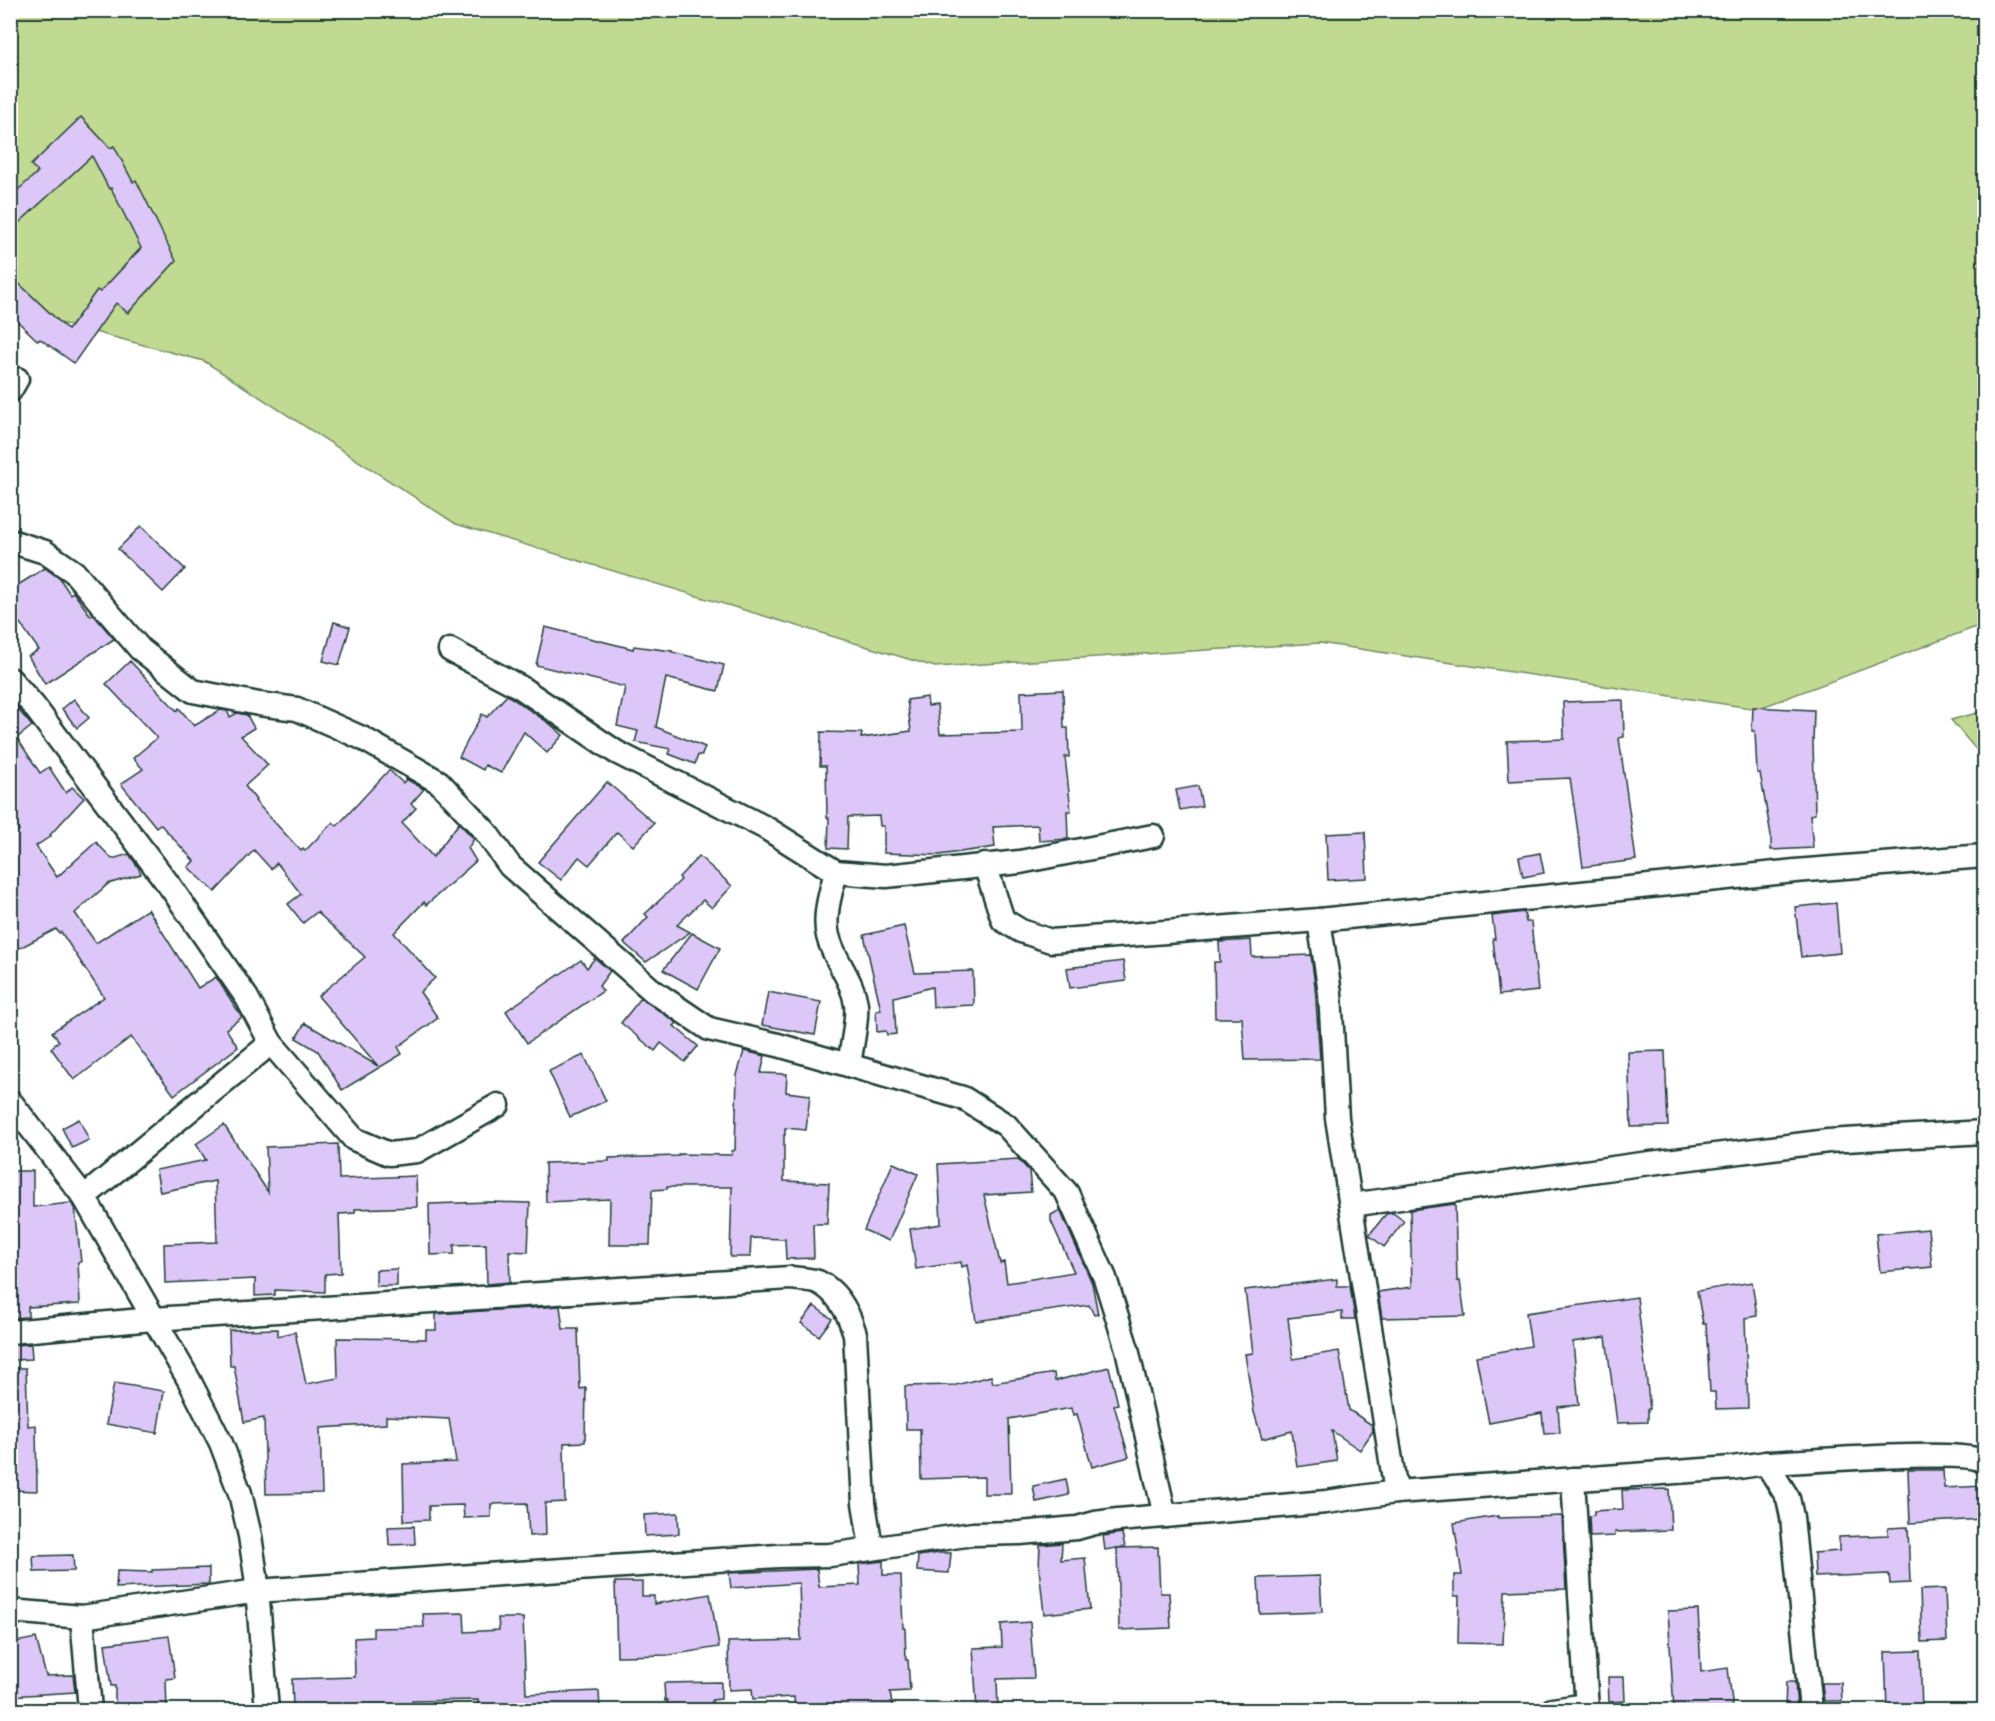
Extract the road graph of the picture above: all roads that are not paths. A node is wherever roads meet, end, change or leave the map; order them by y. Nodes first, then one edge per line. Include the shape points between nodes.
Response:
1 (10, 541) edge
2 (450, 650) dead end
3 (10, 679) edge
4 (1153, 836) dead end
5 (1984, 856) edge
6 (985, 865) junction
7 (836, 872) junction
8 (1319, 920) junction
9 (272, 1043) junction
10 (849, 1065) junction
11 (10, 1101) edge
12 (498, 1105) dead end
13 (1984, 1132) edge
14 (84, 1197) junction
15 (1351, 1205) junction
16 (153, 1319) junction
17 (10, 1332) edge
18 (1984, 1462) edge
19 (1766, 1463) junction
20 (1573, 1479) junction
21 (1395, 1492) junction
22 (1165, 1516) junction
23 (870, 1547) junction
24 (257, 1591) junction
25 (10, 1611) edge
26 (82, 1617) junction
27 (1587, 1708) edge
28 (90, 1710) edge
29 (267, 1710) edge
30 (1552, 1710) edge
31 (1810, 1710) edge

1 - 10 street via 45,552 74,572 140,649 193,691 297,709 362,738 439,782 485,831 510,866 652,991 709,1029
2 - 7 street via 520,687 616,752 766,828
3 - 9 street via 172,889 248,999
4 - 6 street
5 - 8 street via 1795,871
6 - 7 street via 886,876
6 - 8 street via 1003,920 1021,931 1052,941
7 - 10 street via 827,935 849,978 856,1006
8 - 15 street via 1330,993 1337,1118
9 - 12 street via 354,1139 389,1154 417,1151
9 - 14 street
10 - 22 street via 963,1098 1006,1125 1066,1193 1105,1278 1127,1349
11 - 14 street
13 - 15 street via 1828,1141
14 - 16 street
15 - 21 street
16 - 17 street
16 - 23 street via 790,1278 817,1282 833,1293 849,1313 855,1334
16 - 24 street via 221,1443 240,1493
18 - 19 street via 1980,1458 1949,1455
19 - 20 street
19 - 31 street via 1788,1498 1792,1517
20 - 21 street
20 - 27 street
21 - 22 street
22 - 23 street
23 - 24 street via 830,1555
24 - 26 street
24 - 29 street
25 - 26 street
26 - 28 street
27 - 30 street

